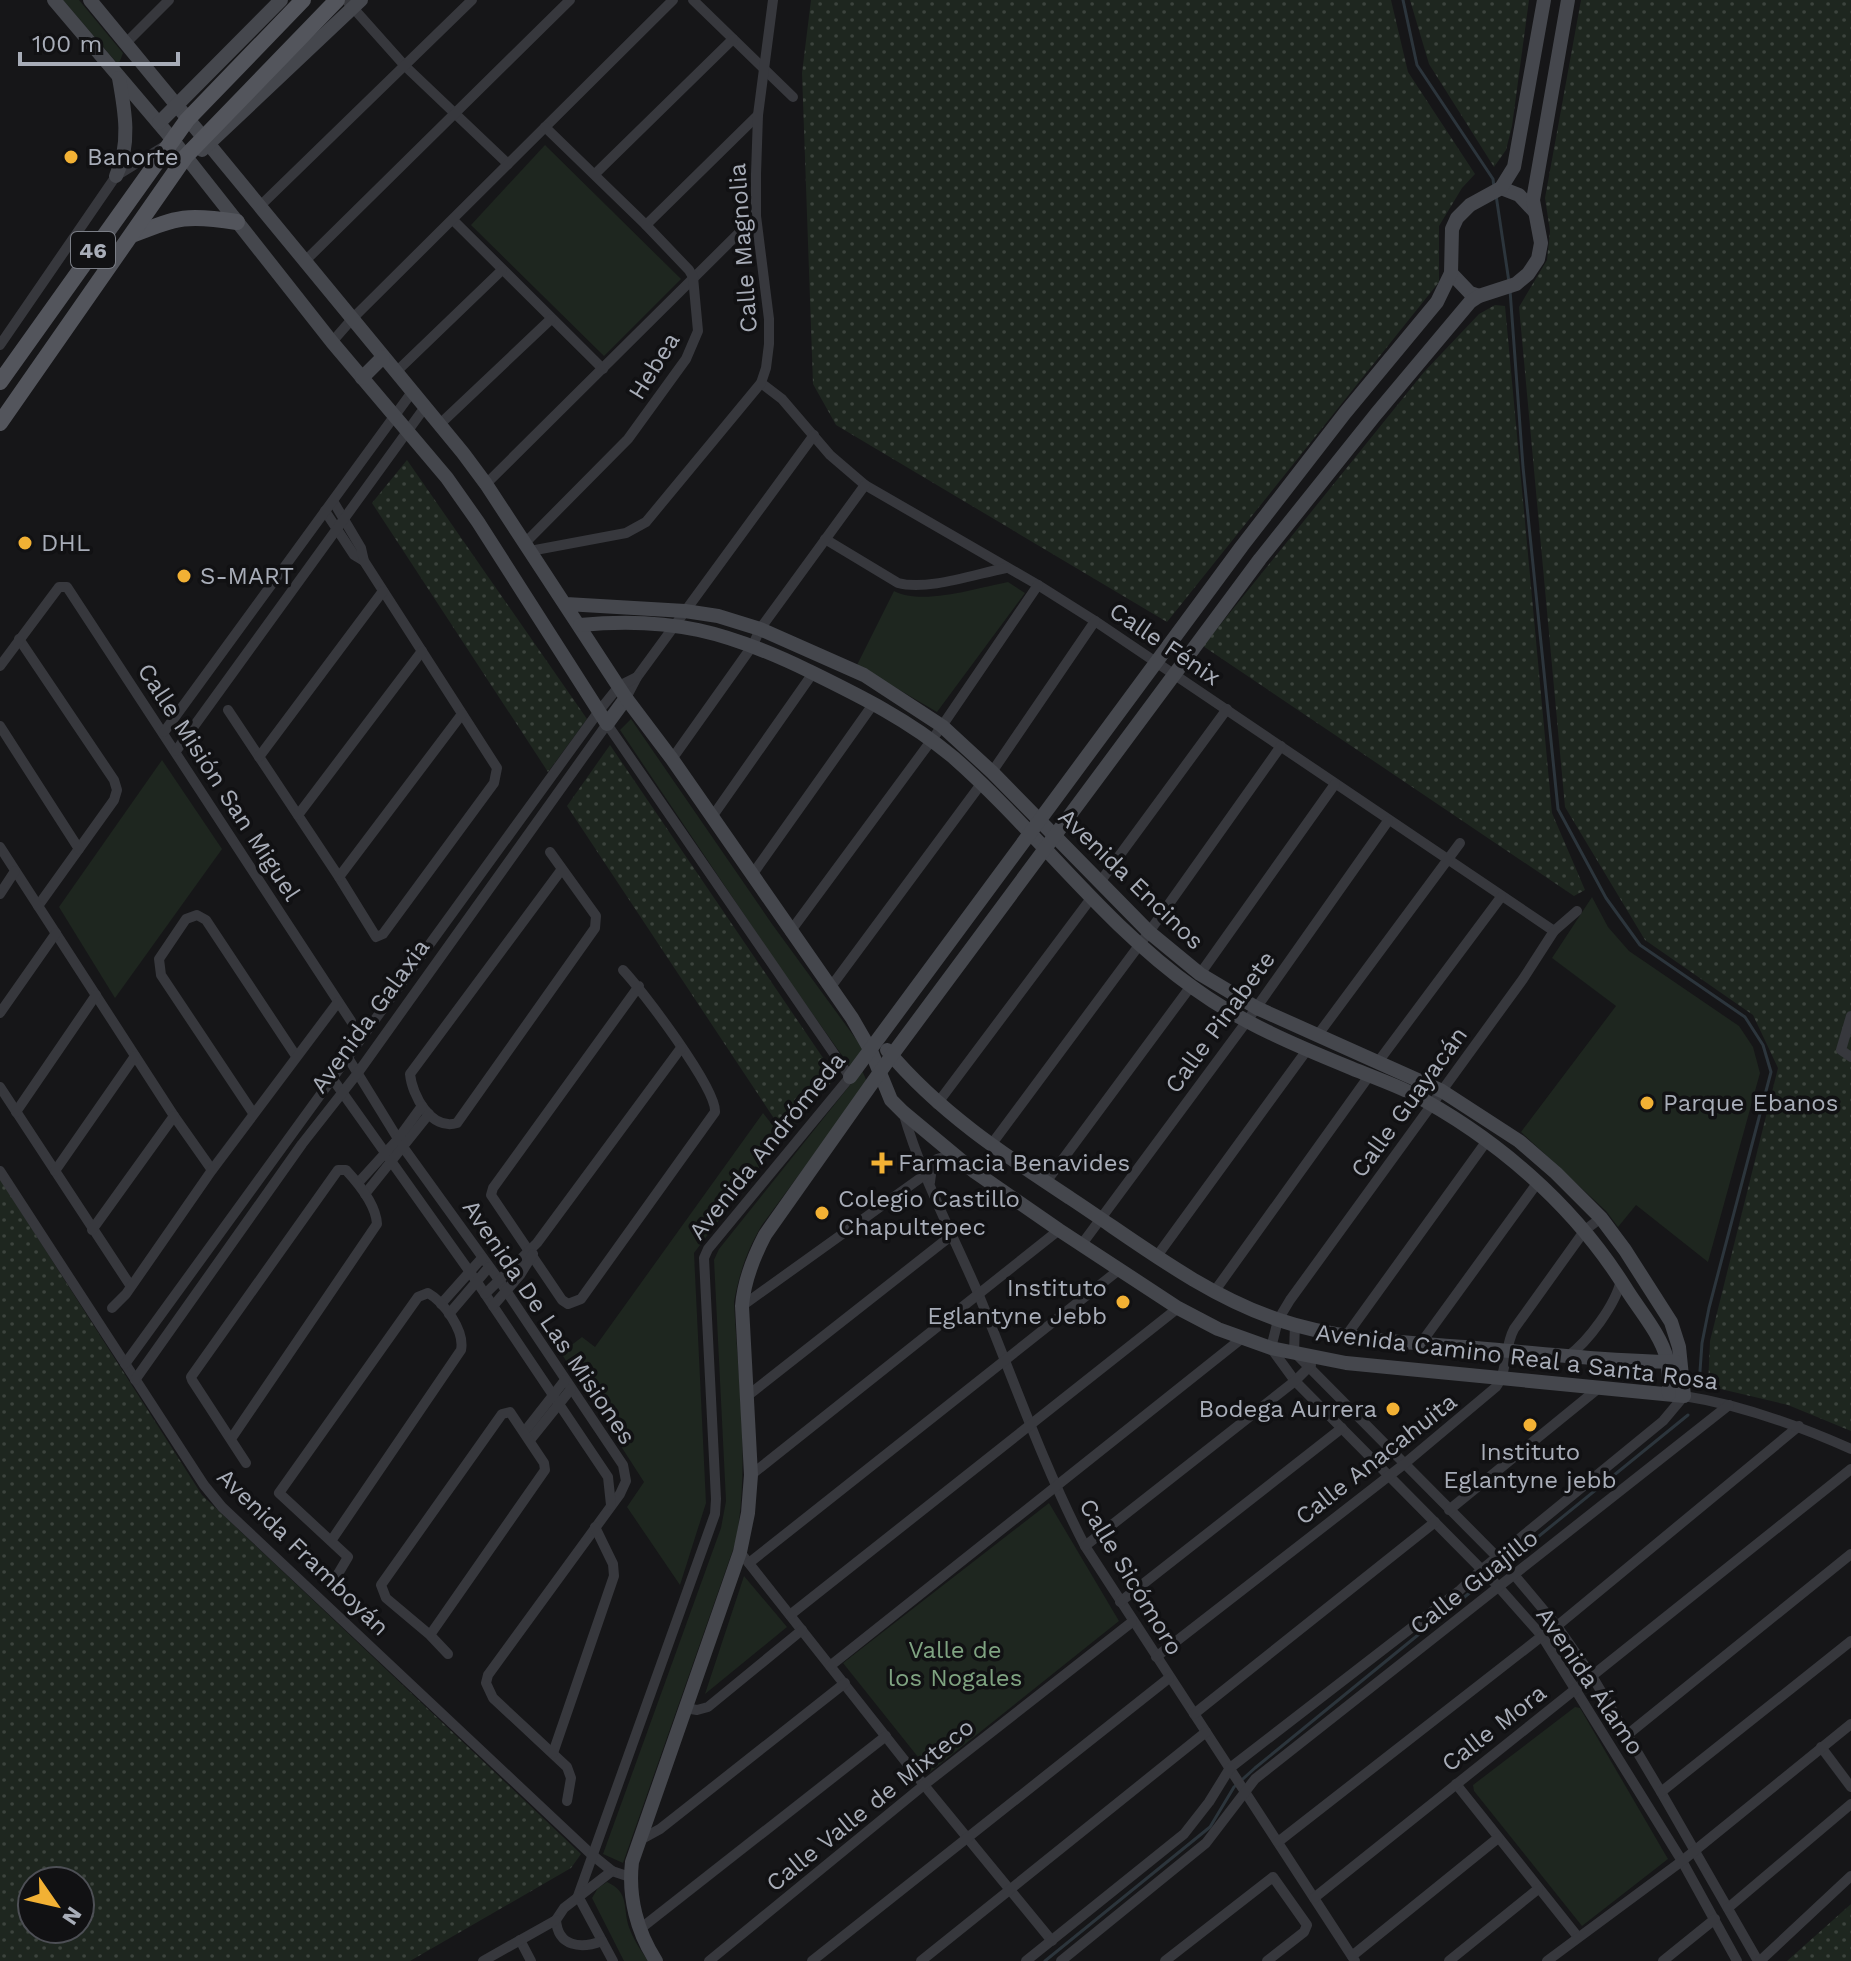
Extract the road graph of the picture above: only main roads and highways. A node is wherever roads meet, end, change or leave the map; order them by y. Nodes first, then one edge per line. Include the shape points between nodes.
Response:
1 (303, 0) edge
2 (337, 0) edge
3 (237, 222) road end
4 (132, 235) junction
5 (0, 382) edge
6 (0, 423) edge

1 - 5 main road, 46 via 187,120
2 - 4 main road, 46 via 188,159
3 - 4 main road via 179,217
4 - 6 main road, 46

